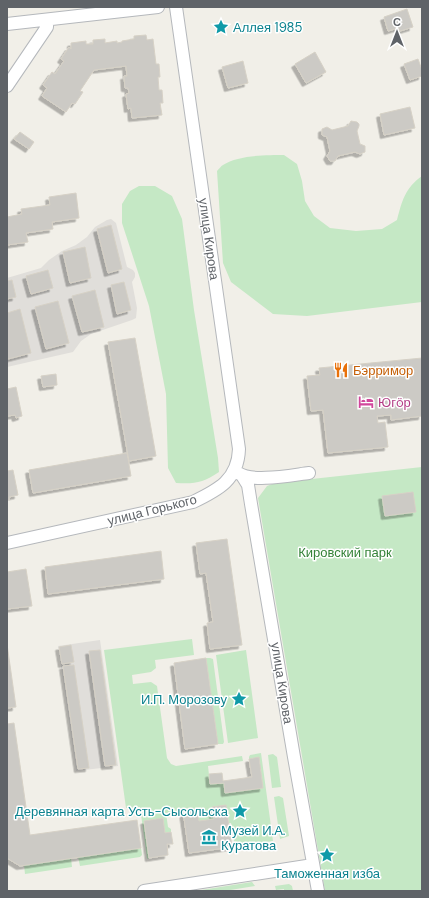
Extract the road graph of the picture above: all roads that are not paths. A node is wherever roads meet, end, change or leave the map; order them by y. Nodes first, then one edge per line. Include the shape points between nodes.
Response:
1 (158, 7) edge
2 (176, 7) edge
3 (48, 20) junction
4 (7, 24) edge
5 (7, 86) edge
6 (309, 473) dead end
7 (239, 474) junction
8 (7, 543) edge
9 (313, 865) junction
10 (144, 891) edge
11 (318, 891) edge

1 - 3 street
2 - 7 street, улица Кирова via 240,449
3 - 4 street
3 - 5 street via 47,26
6 - 7 street via 265,478
7 - 8 street, улица Горького via 214,492 192,502
7 - 9 street, улица Кирова via 248,485 252,504
9 - 10 street
9 - 11 street, улица Кирова

